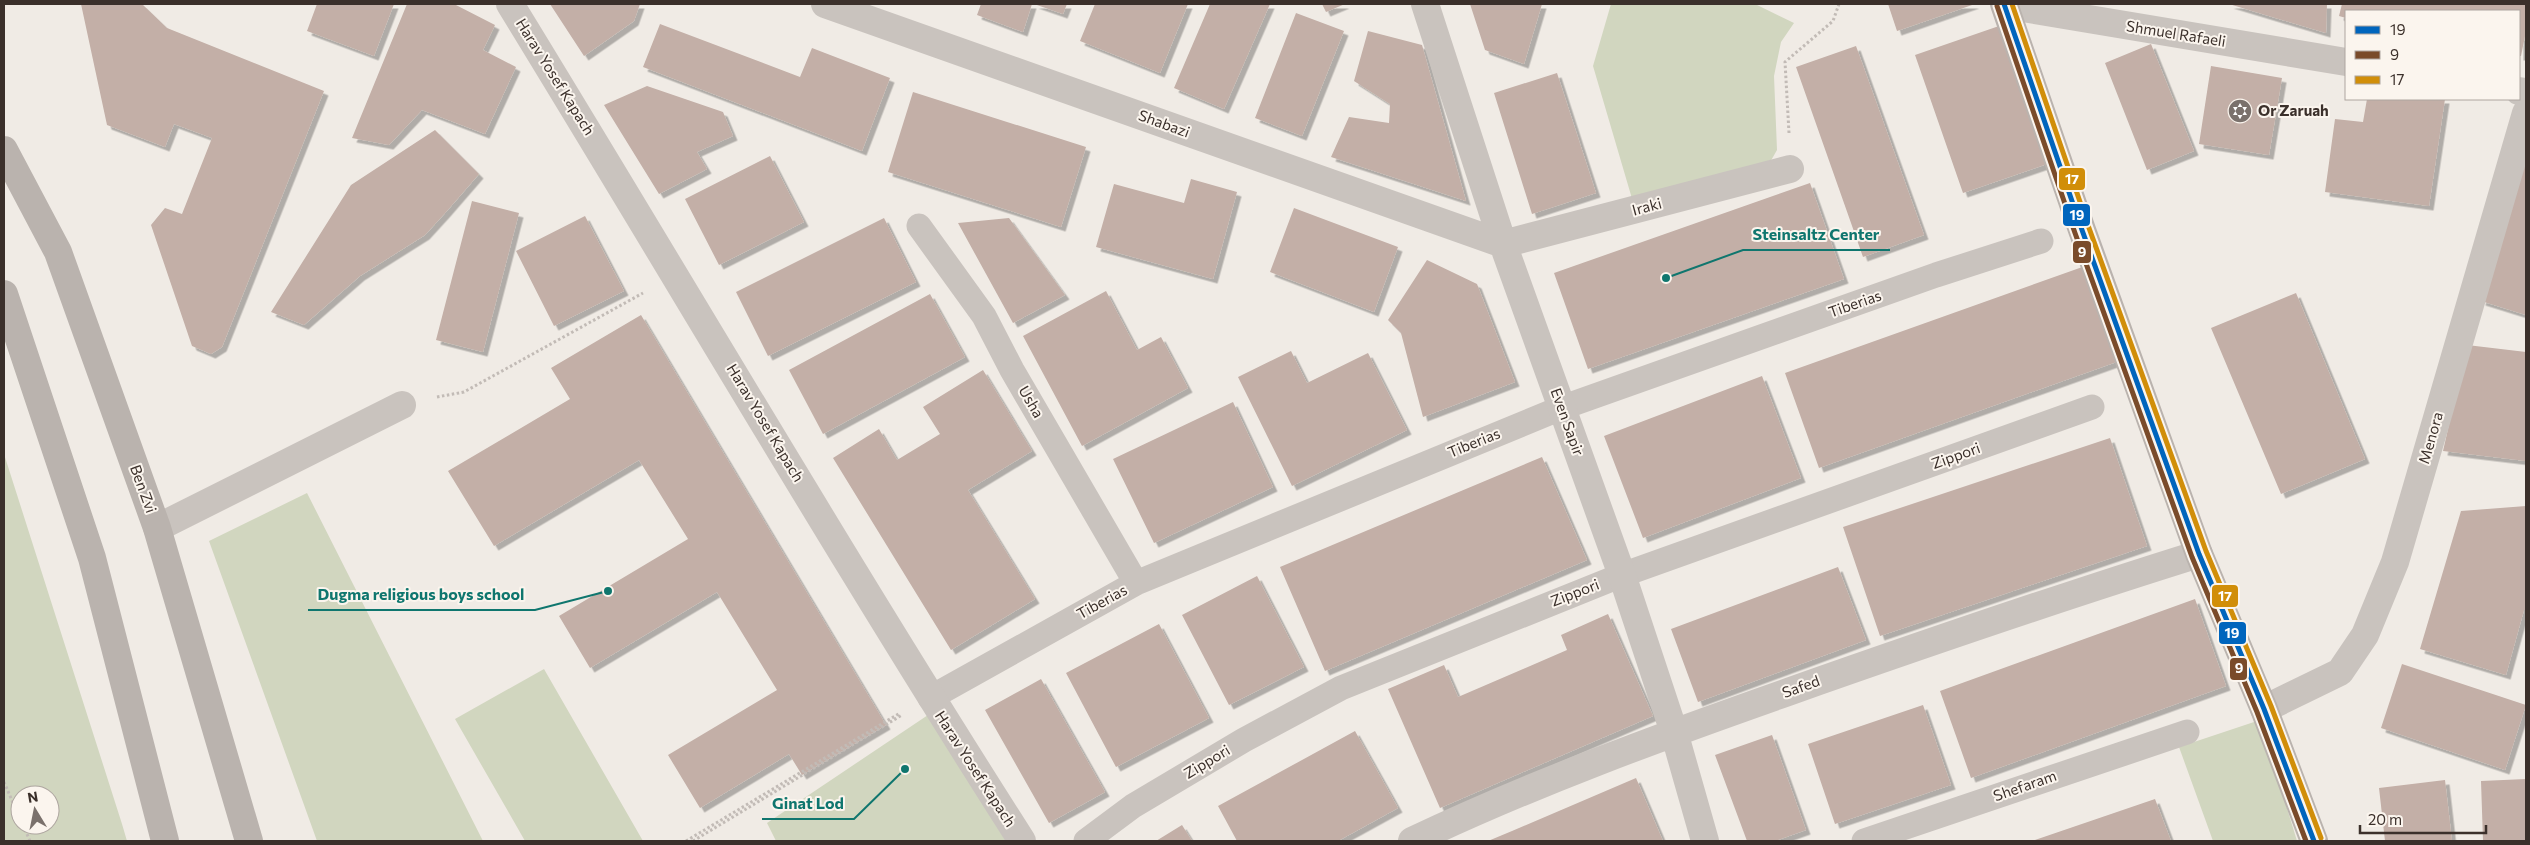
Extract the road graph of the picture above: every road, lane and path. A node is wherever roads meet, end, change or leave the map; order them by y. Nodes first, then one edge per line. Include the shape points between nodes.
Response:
1 (510, 4) edge
2 (825, 4) edge
3 (1424, 4) edge
4 (1839, 4) edge
5 (2005, 4) edge
6 (2345, 62) edge
7 (2526, 113) edge
8 (4, 150) edge
9 (1790, 169) joint
10 (919, 226) dead end
11 (2041, 241) dead end
12 (1503, 244) junction
13 (676, 275) junction
14 (4, 294) edge
15 (402, 405) joint
16 (2092, 407) dead end
17 (1561, 408) junction
18 (157, 528) junction
19 (2199, 554) junction
20 (1622, 575) junction
21 (1136, 583) junction
22 (930, 697) junction
23 (2264, 710) junction
24 (1674, 732) junction
25 (2187, 732) dead end
26 (4, 782) edge
27 (10, 796) edge
28 (165, 841) edge
29 (249, 841) edge
30 (686, 841) edge
31 (693, 841) edge
32 (1022, 841) edge
33 (1086, 841) edge
34 (1412, 841) edge
35 (1705, 841) edge
36 (1864, 841) edge
37 (2314, 841) edge

1 - 13 street, Harav Yosef Kapach
2 - 12 street, Shabazi
3 - 12 street, Even Sapir
4 - 9 path via 1832,21 1786,62
5 - 6 street, Shmuel Rafaeli
5 - 19 main road via 2085,239
7 - 23 street, Menora via 2395,562 2366,635 2340,672
8 - 18 main road, Ben Zvi via 58,252
9 - 12 street, Iraki
10 - 21 lane, Usha via 984,316
11 - 17 lane, Tiberias via 1926,278
12 - 17 street, Even Sapir
13 - 15 path via 464,392
13 - 22 street, Harav Yosef Kapach
14 - 28 main road via 92,558
15 - 18 street
16 - 20 lane, Zippori
17 - 20 street, Even Sapir
17 - 21 lane, Tiberias
18 - 29 main road, Ben Zvi
19 - 23 main road
19 - 24 street, Safed via 2006,615
20 - 24 street, Even Sapir
20 - 33 lane, Zippori via 1341,688 1244,740 1133,806
21 - 22 lane, Tiberias
22 - 30 path
22 - 31 path
22 - 32 street, Harav Yosef Kapach
23 - 37 main road
24 - 34 street, Safed via 1468,814
24 - 35 street, Even Sapir
25 - 36 lane, Shefaram
26 - 27 path

